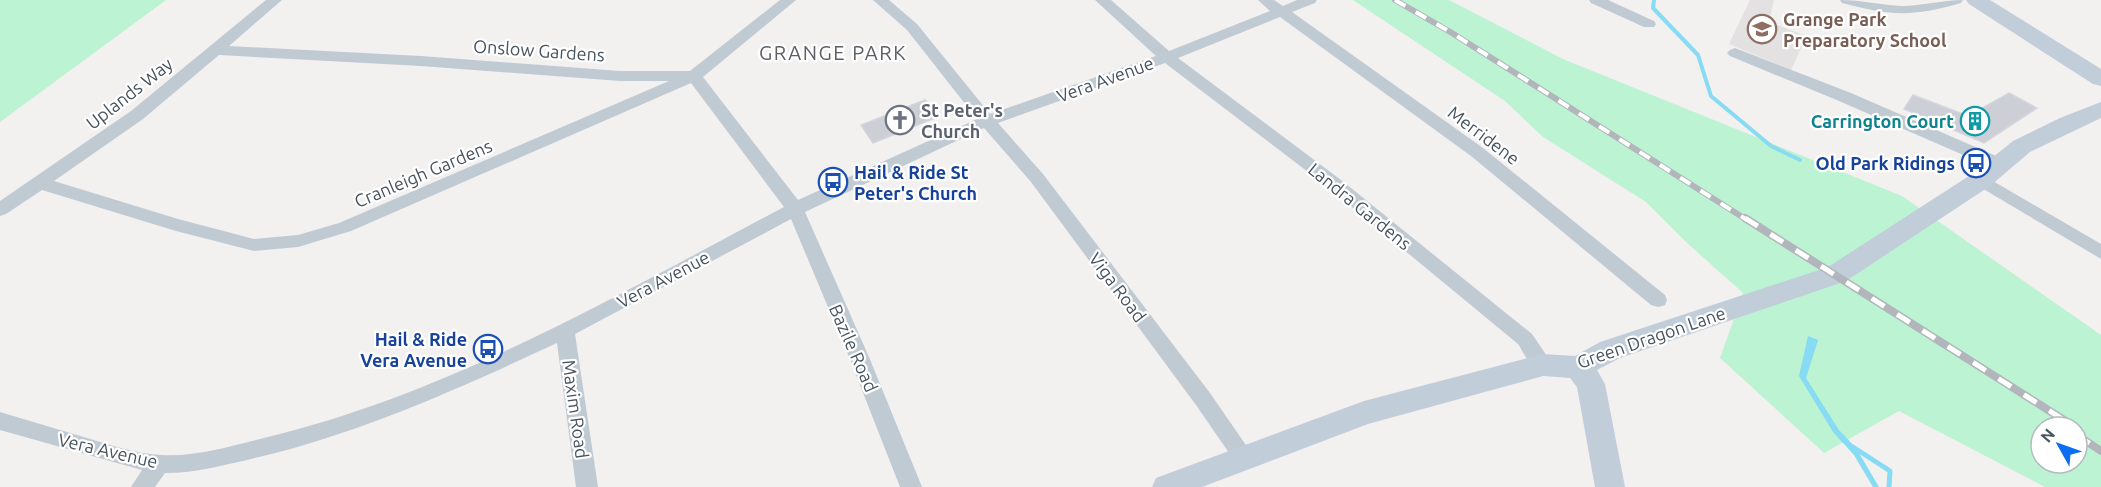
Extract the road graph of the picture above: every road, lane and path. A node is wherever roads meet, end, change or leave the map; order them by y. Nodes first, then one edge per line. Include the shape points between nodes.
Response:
1 (275, 0) edge
2 (789, 0) edge
3 (880, 0) edge
4 (1102, 0) edge
5 (1265, 0) edge
6 (1310, 0) edge
7 (1596, 0) edge
8 (1847, 0) edge
9 (1956, 0) edge
10 (1976, 0) edge
11 (1280, 11) junction
12 (1649, 24) dead end
13 (215, 50) junction
14 (1735, 53) dead end
15 (1167, 57) junction
16 (694, 76) junction
17 (2101, 79) edge
18 (2101, 110) edge
19 (987, 121) junction
20 (1989, 172) junction
21 (40, 183) junction
22 (795, 209) junction
23 (0, 210) edge
24 (2101, 252) edge
25 (1658, 300) dead end
26 (565, 331) junction
27 (1543, 365) junction
28 (1578, 367) junction
29 (0, 421) edge
30 (1243, 457) junction
31 (160, 464) junction
32 (1183, 484) edge
33 (142, 487) edge
34 (587, 487) edge
35 (911, 487) edge
36 (1610, 487) edge

1 - 13 street, Uplands Way
2 - 16 street, Cranleigh Gardens
3 - 19 street, Viga Road via 912,27
4 - 15 street, Landra Gardens
5 - 11 street, Merridene
6 - 11 street, Vera Avenue
7 - 12 street
8 - 9 street via 1908,11
10 - 17 street
11 - 15 street, Vera Avenue
11 - 25 street, Merridene via 1477,152
13 - 16 street, Onslow Gardens via 421,60 620,76
13 - 21 street, Uplands Way via 137,115
14 - 20 street via 1845,97
15 - 19 street, Vera Avenue
15 - 27 street, Landra Gardens via 1335,184 1525,339
16 - 21 street, Cranleigh Gardens via 345,227 298,241 254,245
16 - 22 street
18 - 20 street, Green Dragon Lane via 2055,128
19 - 22 street, Vera Avenue
19 - 30 street, Viga Road via 1037,178
20 - 24 street
20 - 28 street, Green Dragon Lane via 1837,274 1610,350
21 - 23 street, Uplands Way
22 - 26 street, Vera Avenue
22 - 35 street, Bazile Road
26 - 31 street, Vera Avenue via 368,416 214,459
26 - 34 street, Maxim Road
27 - 28 street, Green Dragon Lane
27 - 30 street, Green Dragon Lane via 1364,413
28 - 36 street via 1591,384
29 - 31 street, Vera Avenue via 128,459
30 - 32 street, Green Dragon Lane
31 - 33 street

